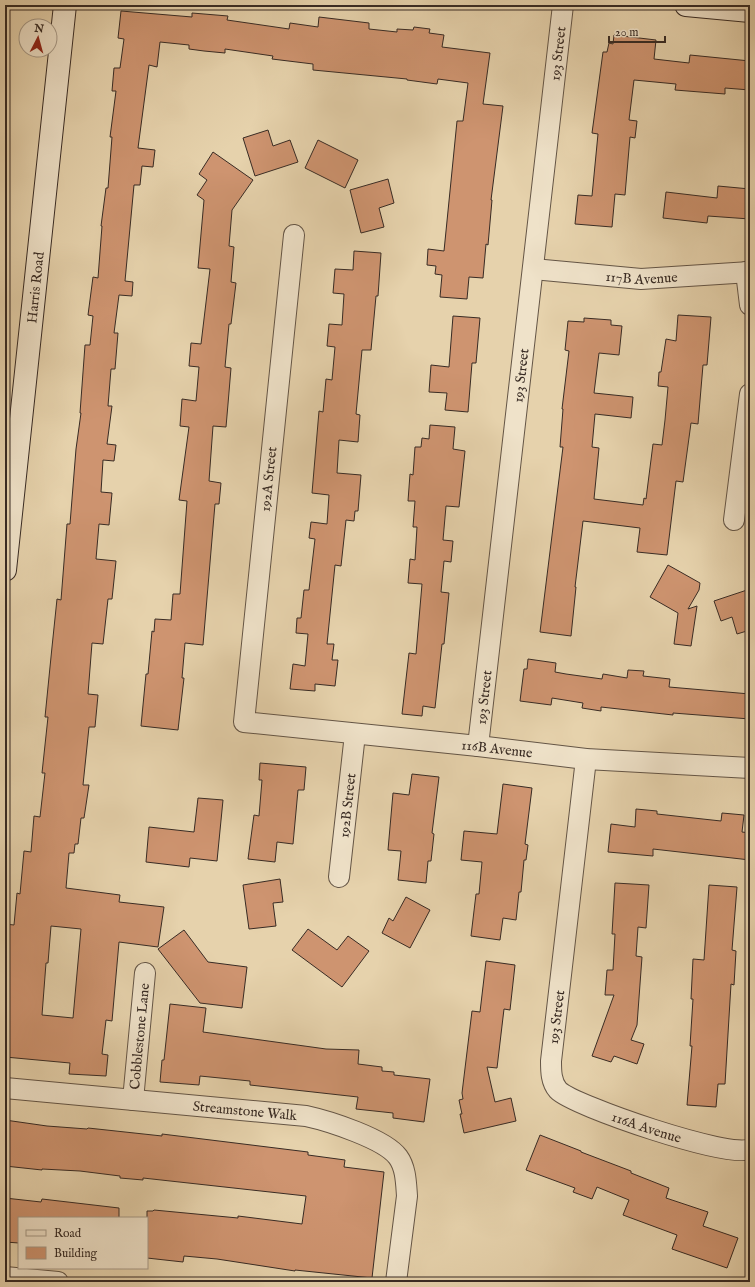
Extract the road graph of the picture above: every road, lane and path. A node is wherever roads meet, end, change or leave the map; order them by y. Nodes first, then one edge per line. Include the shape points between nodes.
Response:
1 (65, 5) edge
2 (563, 5) edge
3 (686, 5) edge
4 (750, 11) edge
5 (294, 236) dead end
6 (534, 269) junction
7 (748, 272) edge
8 (750, 305) edge
9 (750, 394) edge
10 (734, 520) dead end
11 (5, 570) edge
12 (244, 722) joint
13 (355, 734) junction
14 (478, 746) junction
15 (586, 759) junction
16 (750, 768) edge
17 (339, 877) dead end
18 (145, 973) dead end
19 (554, 1084) joint
20 (5, 1088) edge
21 (133, 1100) junction
22 (749, 1150) edge
23 (5, 1277) edge
24 (58, 1282) edge
25 (396, 1282) edge

1 - 11 main road, Harris Road
2 - 6 street, 193 Street
3 - 4 main road
5 - 12 street, 192A Street
6 - 7 street, 117B Avenue via 642,279
6 - 14 street, 193 Street
7 - 8 street
9 - 10 street
12 - 13 street, 116B Avenue
13 - 14 street, 116B Avenue
13 - 17 street, 192B Street
14 - 15 street, 116B Avenue
15 - 16 street, 116B Avenue
15 - 19 street, 193 Street via 551,1061
18 - 21 street, Cobblestone Lane
19 - 22 street, 116A Avenue via 570,1098 677,1138 734,1150
20 - 21 street, Streamstone Walk
21 - 25 street, Streamstone Walk via 306,1116 336,1124 389,1149 398,1156 406,1181
23 - 24 street

